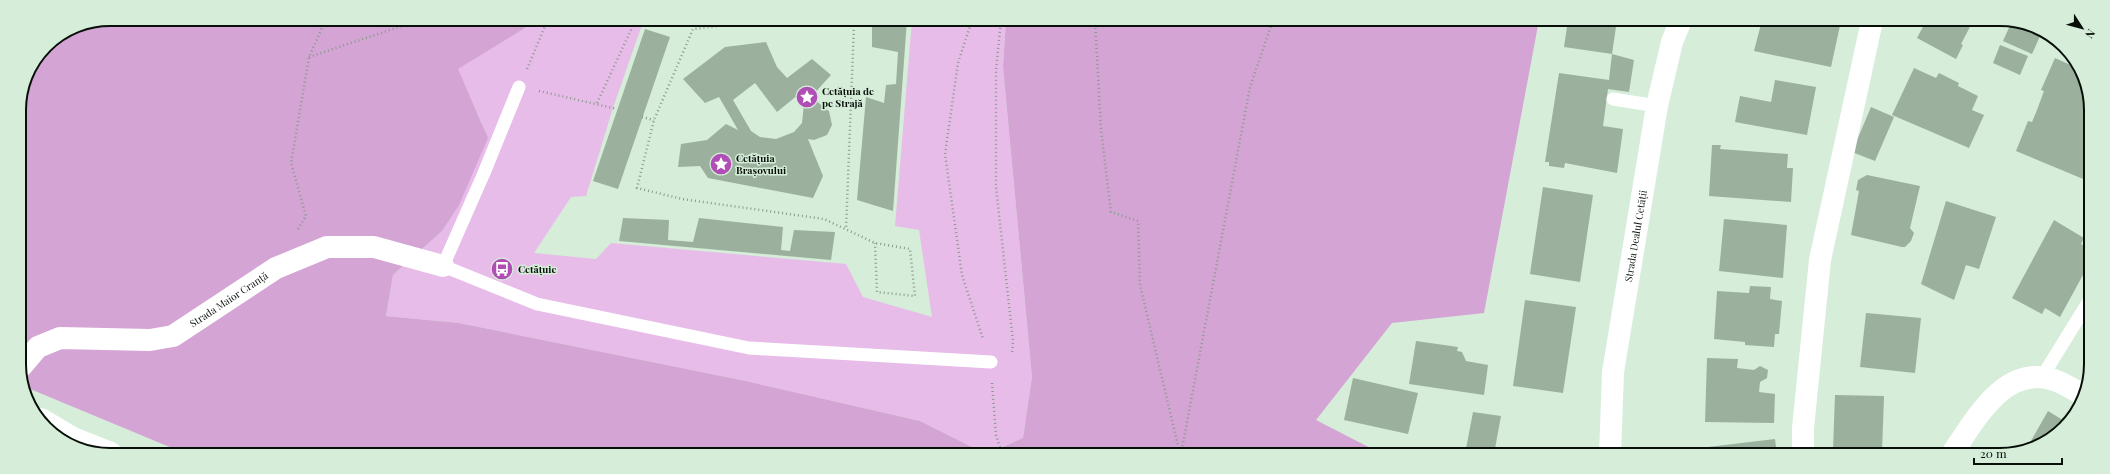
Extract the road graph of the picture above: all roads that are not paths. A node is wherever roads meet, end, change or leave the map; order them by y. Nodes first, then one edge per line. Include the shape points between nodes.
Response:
1 (1679, 26) edge
2 (1871, 26) edge
3 (519, 87) road end
4 (1613, 99) dead end
5 (1657, 106) junction
6 (443, 266) junction
7 (2084, 309) edge
8 (26, 361) edge
9 (991, 362) road end
10 (2042, 377) junction
11 (2079, 393) edge
12 (56, 428) edge
13 (93, 446) edge
14 (1610, 448) edge
15 (1803, 448) edge
16 (1956, 448) edge

1 - 5 street, Strada Dealul Cetății via 1672,42
2 - 15 street via 1820,260 1802,428
3 - 6 lane
4 - 5 lane
5 - 14 street, Strada Dealul Cetății via 1612,372
6 - 8 street, Strada Maior Cranță via 374,247 327,247 276,268 173,336 150,340 60,338 38,347
6 - 9 lane via 537,304 748,348
7 - 10 lane
10 - 11 street via 2055,380
10 - 16 street via 2023,378 2007,385 1985,407
12 - 13 street

